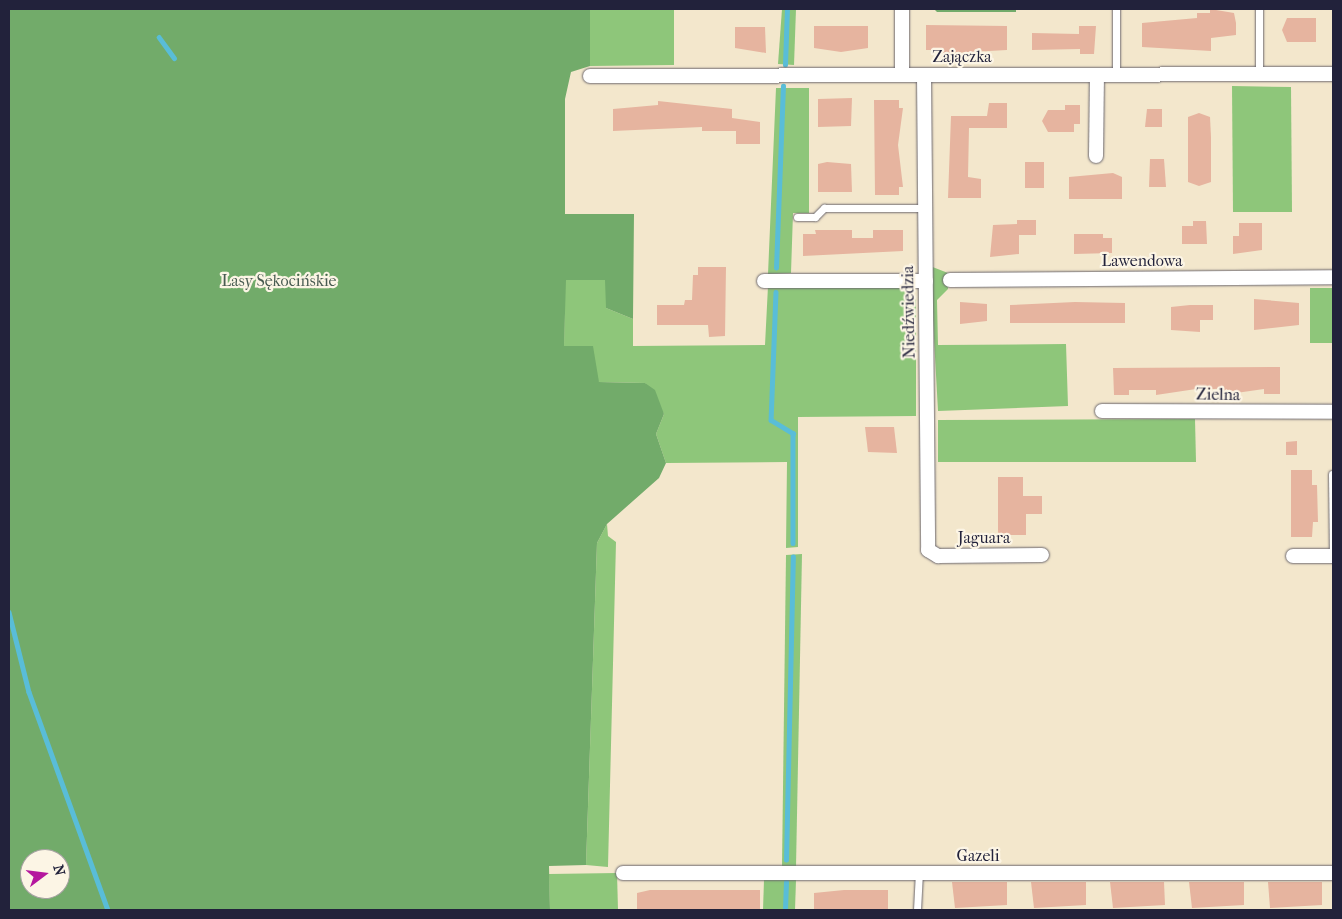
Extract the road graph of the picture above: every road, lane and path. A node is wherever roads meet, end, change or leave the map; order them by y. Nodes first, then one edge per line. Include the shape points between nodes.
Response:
1 (902, 9) edge
2 (1116, 9) edge
3 (1259, 9) edge
4 (902, 74) junction
5 (1097, 74) junction
6 (1116, 74) junction
7 (1259, 74) junction
8 (1333, 74) edge
9 (924, 75) junction
10 (590, 76) dead end
11 (1096, 156) dead end
12 (925, 208) junction
13 (796, 217) dead end
14 (1333, 277) edge
15 (950, 280) dead end
16 (764, 281) dead end
17 (926, 281) junction
18 (1102, 411) dead end
19 (1333, 412) edge
20 (1332, 474) edge
21 (928, 550) joint
22 (1042, 556) dead end
23 (1293, 556) dead end
24 (1333, 556) edge
25 (622, 873) dead end
26 (919, 873) junction
27 (1333, 873) edge
28 (917, 910) edge

1 - 4 street
2 - 6 lane
3 - 7 lane
4 - 9 street, Zajączka
4 - 10 street, Zajączka
5 - 6 street, Zajączka
5 - 9 street, Zajączka
5 - 11 street
6 - 7 street, Zajączka
7 - 8 street, Zajączka
9 - 12 street, Niedźwiedzia
12 - 13 lane via 824,208 815,217
12 - 17 street, Niedźwiedzia
14 - 15 street, Lawendowa
16 - 17 street
17 - 21 street, Niedźwiedzia
18 - 19 street, Zielna
20 - 24 lane
21 - 22 street, Jaguara via 938,556
23 - 24 street
25 - 26 street, Gazeli
26 - 27 street, Gazeli
26 - 28 lane

